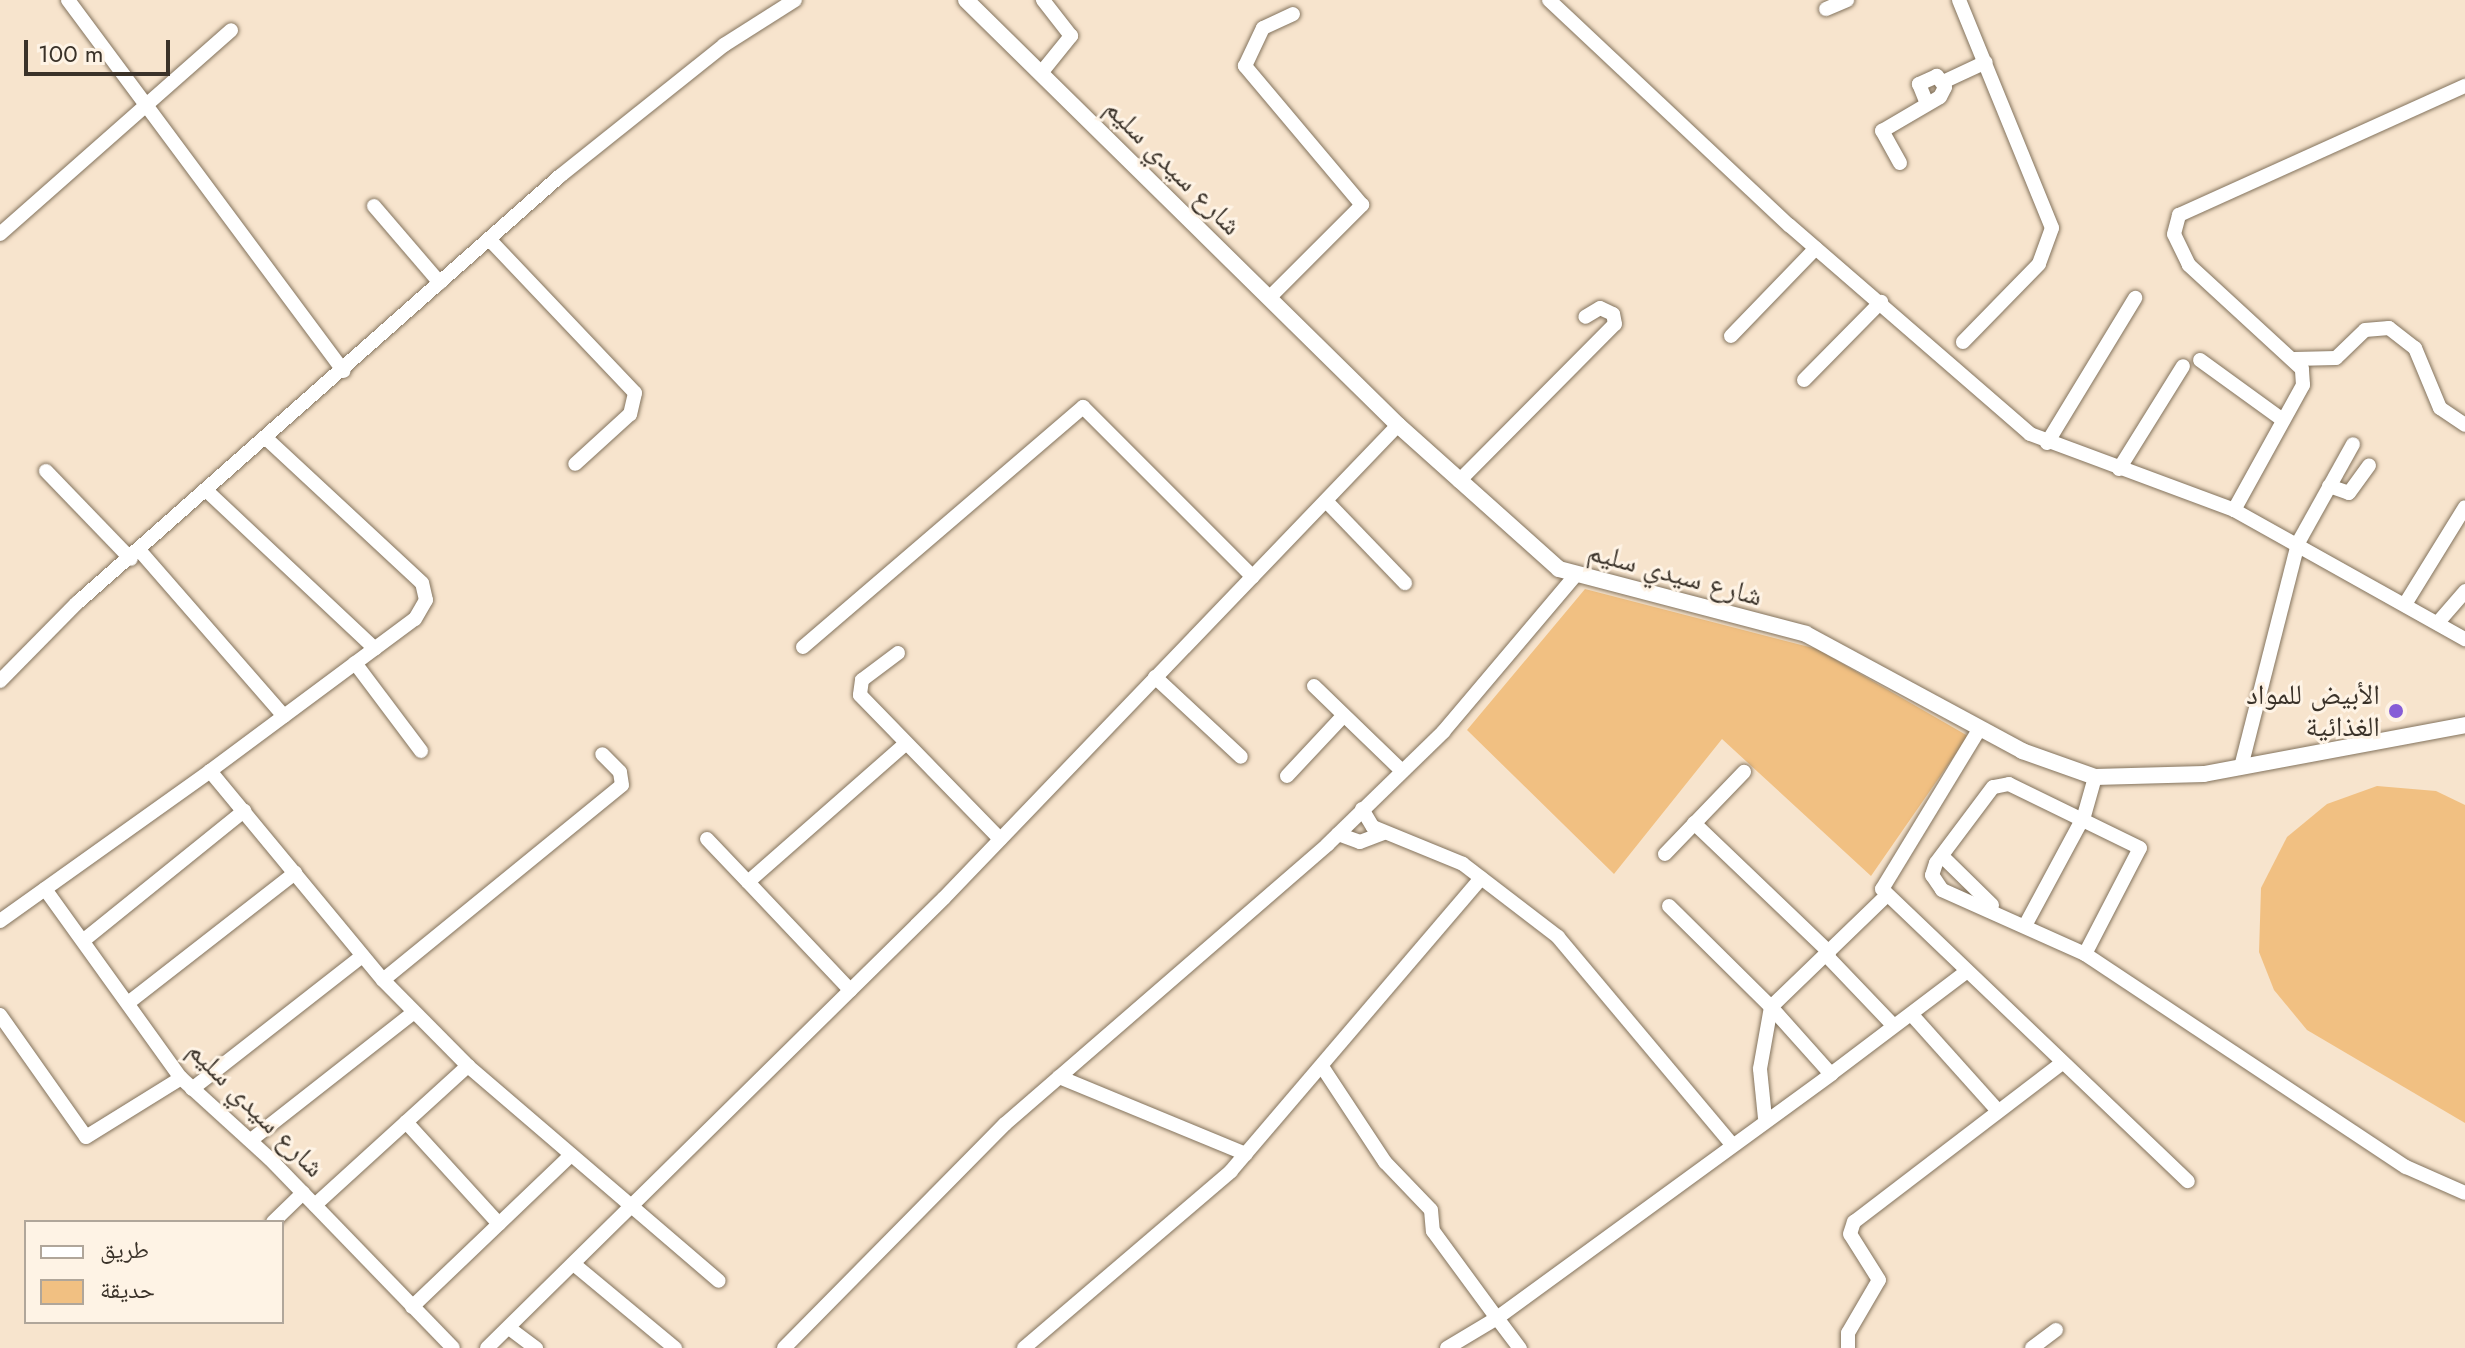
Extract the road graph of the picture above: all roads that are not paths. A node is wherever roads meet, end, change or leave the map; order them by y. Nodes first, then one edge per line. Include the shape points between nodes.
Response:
1 (68, 0) edge
2 (795, 0) edge
3 (966, 0) edge
4 (1043, 0) edge
5 (1549, 0) edge
6 (1847, 0) edge
7 (1959, 0) edge
8 (1826, 9) dead end
9 (1293, 14) dead end
10 (231, 30) dead end
11 (1986, 62) junction
12 (1041, 73) junction
13 (1943, 82) junction
14 (2465, 86) edge
15 (1926, 101) junction
16 (147, 108) junction
17 (1900, 163) dead end
18 (374, 206) dead end
19 (0, 234) edge
20 (489, 239) junction
21 (1816, 248) junction
22 (440, 283) junction
23 (1269, 298) junction
24 (2135, 298) dead end
25 (1881, 302) junction
26 (1585, 317) dead end
27 (1731, 336) dead end
28 (1963, 342) dead end
29 (2294, 359) junction
30 (2200, 360) dead end
31 (2183, 366) dead end
32 (344, 371) junction
33 (1804, 380) dead end
34 (2283, 420) junction
35 (1398, 425) junction
36 (2465, 425) edge
37 (268, 440) junction
38 (2047, 443) junction
39 (2353, 444) dead end
40 (575, 464) dead end
41 (2369, 465) dead end
42 (2119, 469) junction
43 (46, 471) dead end
44 (1459, 481) junction
45 (2329, 486) junction
46 (208, 492) junction
47 (1326, 501) junction
48 (2465, 507) edge
49 (2234, 510) junction
50 (2298, 543) junction
51 (136, 555) junction
52 (1575, 576) junction
53 (1253, 577) junction
54 (1405, 583) dead end
55 (2465, 591) edge
56 (2407, 601) junction
57 (2441, 619) junction
58 (2465, 639) edge
59 (803, 647) dead end
60 (375, 649) junction
61 (898, 653) dead end
62 (355, 663) junction
63 (1155, 677) junction
64 (1, 679) edge
65 (1314, 686) dead end
66 (1344, 715) junction
67 (284, 716) junction
68 (2465, 725) edge
69 (1980, 728) junction
70 (906, 743) junction
71 (421, 751) dead end
72 (602, 754) dead end
73 (1241, 757) dead end
74 (2241, 767) junction
75 (210, 771) junction
76 (1402, 771) junction
77 (1744, 772) dead end
78 (1287, 776) dead end
79 (2095, 777) junction
80 (1362, 809) junction
81 (244, 811) junction
82 (2084, 816) junction
83 (1694, 823) junction
84 (1384, 833) junction
85 (1338, 834) junction
86 (707, 839) dead end
87 (1000, 839) junction
88 (1665, 854) dead end
89 (1942, 856) junction
90 (295, 873) junction
91 (1481, 878) junction
92 (748, 882) junction
93 (45, 889) junction
94 (1886, 896) junction
95 (1669, 906) dead end
96 (1996, 908) junction
97 (0, 921) edge
98 (2027, 922) junction
99 (84, 940) junction
100 (1828, 954) junction
101 (2085, 954) junction
102 (362, 956) junction
103 (1966, 972) junction
104 (383, 980) junction
105 (850, 990) junction
106 (128, 1003) junction
107 (1771, 1007) junction
108 (414, 1012) junction
109 (0, 1015) edge
110 (1912, 1015) junction
111 (1893, 1025) junction
112 (2061, 1064) junction
113 (468, 1066) junction
114 (1323, 1068) junction
115 (1831, 1074) junction
116 (1059, 1077) junction
117 (187, 1084) junction
118 (1998, 1111) junction
119 (1765, 1118) junction
120 (406, 1122) junction
121 (251, 1140) junction
122 (1730, 1142) junction
123 (1246, 1154) junction
124 (571, 1155) junction
125 (2188, 1181) dead end
126 (303, 1193) junction
127 (2465, 1193) edge
128 (315, 1205) junction
129 (631, 1206) junction
130 (275, 1220) edge
131 (499, 1224) junction
132 (575, 1265) junction
133 (719, 1281) dead end
134 (412, 1307) junction
135 (1497, 1318) junction
136 (509, 1328) junction
137 (2056, 1330) dead end
138 (453, 1348) edge
139 (487, 1348) edge
140 (536, 1348) edge
141 (675, 1348) edge
142 (784, 1348) edge
143 (1024, 1348) edge
144 (1447, 1348) edge
145 (1520, 1348) edge
146 (1848, 1348) edge
147 (2032, 1348) edge

1 - 16 street
2 - 20 street via 649,102
3 - 12 main road, شارع سيدي سليم
4 - 12 street via 1071,36
5 - 21 street
6 - 8 street
7 - 11 street
9 - 23 street via 1263,28 1245,66 1362,205
10 - 16 street
11 - 13 street
11 - 28 street via 2052,228 2039,264
12 - 23 main road, شارع سيدي سليم
13 - 15 street via 1940,97
13 - 15 street via 1934,75 1921,80
14 - 29 street via 2179,215 2174,234 2189,265
15 - 17 street via 1882,131
16 - 19 street
16 - 32 street
18 - 22 street
20 - 22 street
20 - 40 street via 635,393 630,414
21 - 25 street
21 - 27 street
22 - 32 street
23 - 35 main road, شارع سيدي سليم
24 - 38 street
25 - 33 street
25 - 38 street
26 - 44 street via 1600,308 1615,318
29 - 34 street via 2303,385
29 - 36 street via 2336,358 2365,330 2389,328 2415,348 2440,408
30 - 34 street
31 - 42 street
32 - 37 street
34 - 49 street
35 - 44 main road, شارع سيدي سليم
35 - 47 street
37 - 46 street
37 - 60 street via 427,591 415,619
38 - 42 street
39 - 45 street
41 - 45 street via 2349,493
42 - 49 street
43 - 51 street
44 - 52 main road, شارع سيدي سليم via 1522,542
45 - 50 street
46 - 51 street
46 - 60 street
47 - 53 street
47 - 54 street
48 - 56 street
49 - 50 street
50 - 56 street
50 - 74 street
51 - 64 street
51 - 67 street
52 - 69 main road, شارع سيدي سليم via 1806,634
52 - 76 street
53 - 59 street via 1083,407
53 - 63 street
55 - 57 street
56 - 57 street
57 - 58 street
60 - 62 street
61 - 70 street via 858,688
62 - 67 street
62 - 71 street
63 - 73 street
63 - 87 street
65 - 66 street
66 - 76 street
66 - 78 street
67 - 75 street
68 - 74 main road, شارع سيدي سليم
69 - 79 main road, شارع سيدي سليم
69 - 94 street via 1883,883
70 - 87 street
70 - 92 street
72 - 104 street via 620,772 622,785
74 - 79 main road, شارع سيدي سليم via 2166,779
75 - 81 street
75 - 93 street
76 - 80 street
77 - 83 street
79 - 82 street
80 - 84 street
80 - 85 street
81 - 90 street
81 - 99 street
82 - 89 street via 2001,784
82 - 98 street
82 - 101 street via 2135,842 2141,852
83 - 88 street
83 - 100 street
84 - 85 street via 1360,842
84 - 91 street via 1430,845
85 - 116 street
86 - 92 street
87 - 105 street
89 - 96 street
89 - 96 street via 1933,882
90 - 102 street
90 - 106 street
91 - 114 street
91 - 122 street via 1575,954
92 - 105 street
93 - 97 street
93 - 99 street, شارع سيدي سليم
94 - 100 street
94 - 103 street
95 - 107 street
96 - 98 street
98 - 101 street
99 - 106 street, شارع سيدي سليم
100 - 107 street
100 - 111 street
101 - 127 street via 2406,1167
102 - 104 street
102 - 117 street
103 - 110 street
103 - 112 street
104 - 108 street
105 - 129 street
106 - 117 street, شارع سيدي سليم
107 - 115 street
107 - 119 street via 1760,1069
108 - 113 street
108 - 121 street
109 - 117 street via 86,1137
110 - 111 street
110 - 118 street
111 - 115 street
112 - 118 street
112 - 125 street
113 - 120 street
113 - 124 street
114 - 123 street
114 - 135 street via 1385,1162 1431,1210 1433,1231
115 - 119 street
116 - 123 street
116 - 142 street
117 - 121 street, شارع سيدي سليم
118 - 146 street via 1852,1225 1850,1234 1879,1280 1848,1333
119 - 122 street
120 - 128 street
120 - 131 street
121 - 126 street, شارع سيدي سليم
122 - 135 street
123 - 143 street
124 - 129 street
124 - 131 street
126 - 128 street, شارع سيدي سليم
126 - 130 street
128 - 134 street, شارع سيدي سليم
129 - 132 street
129 - 133 street
131 - 134 street
132 - 136 street
132 - 141 street
134 - 138 street, شارع سيدي سليم
135 - 144 street
135 - 145 street
136 - 139 street
136 - 140 street
137 - 147 street

